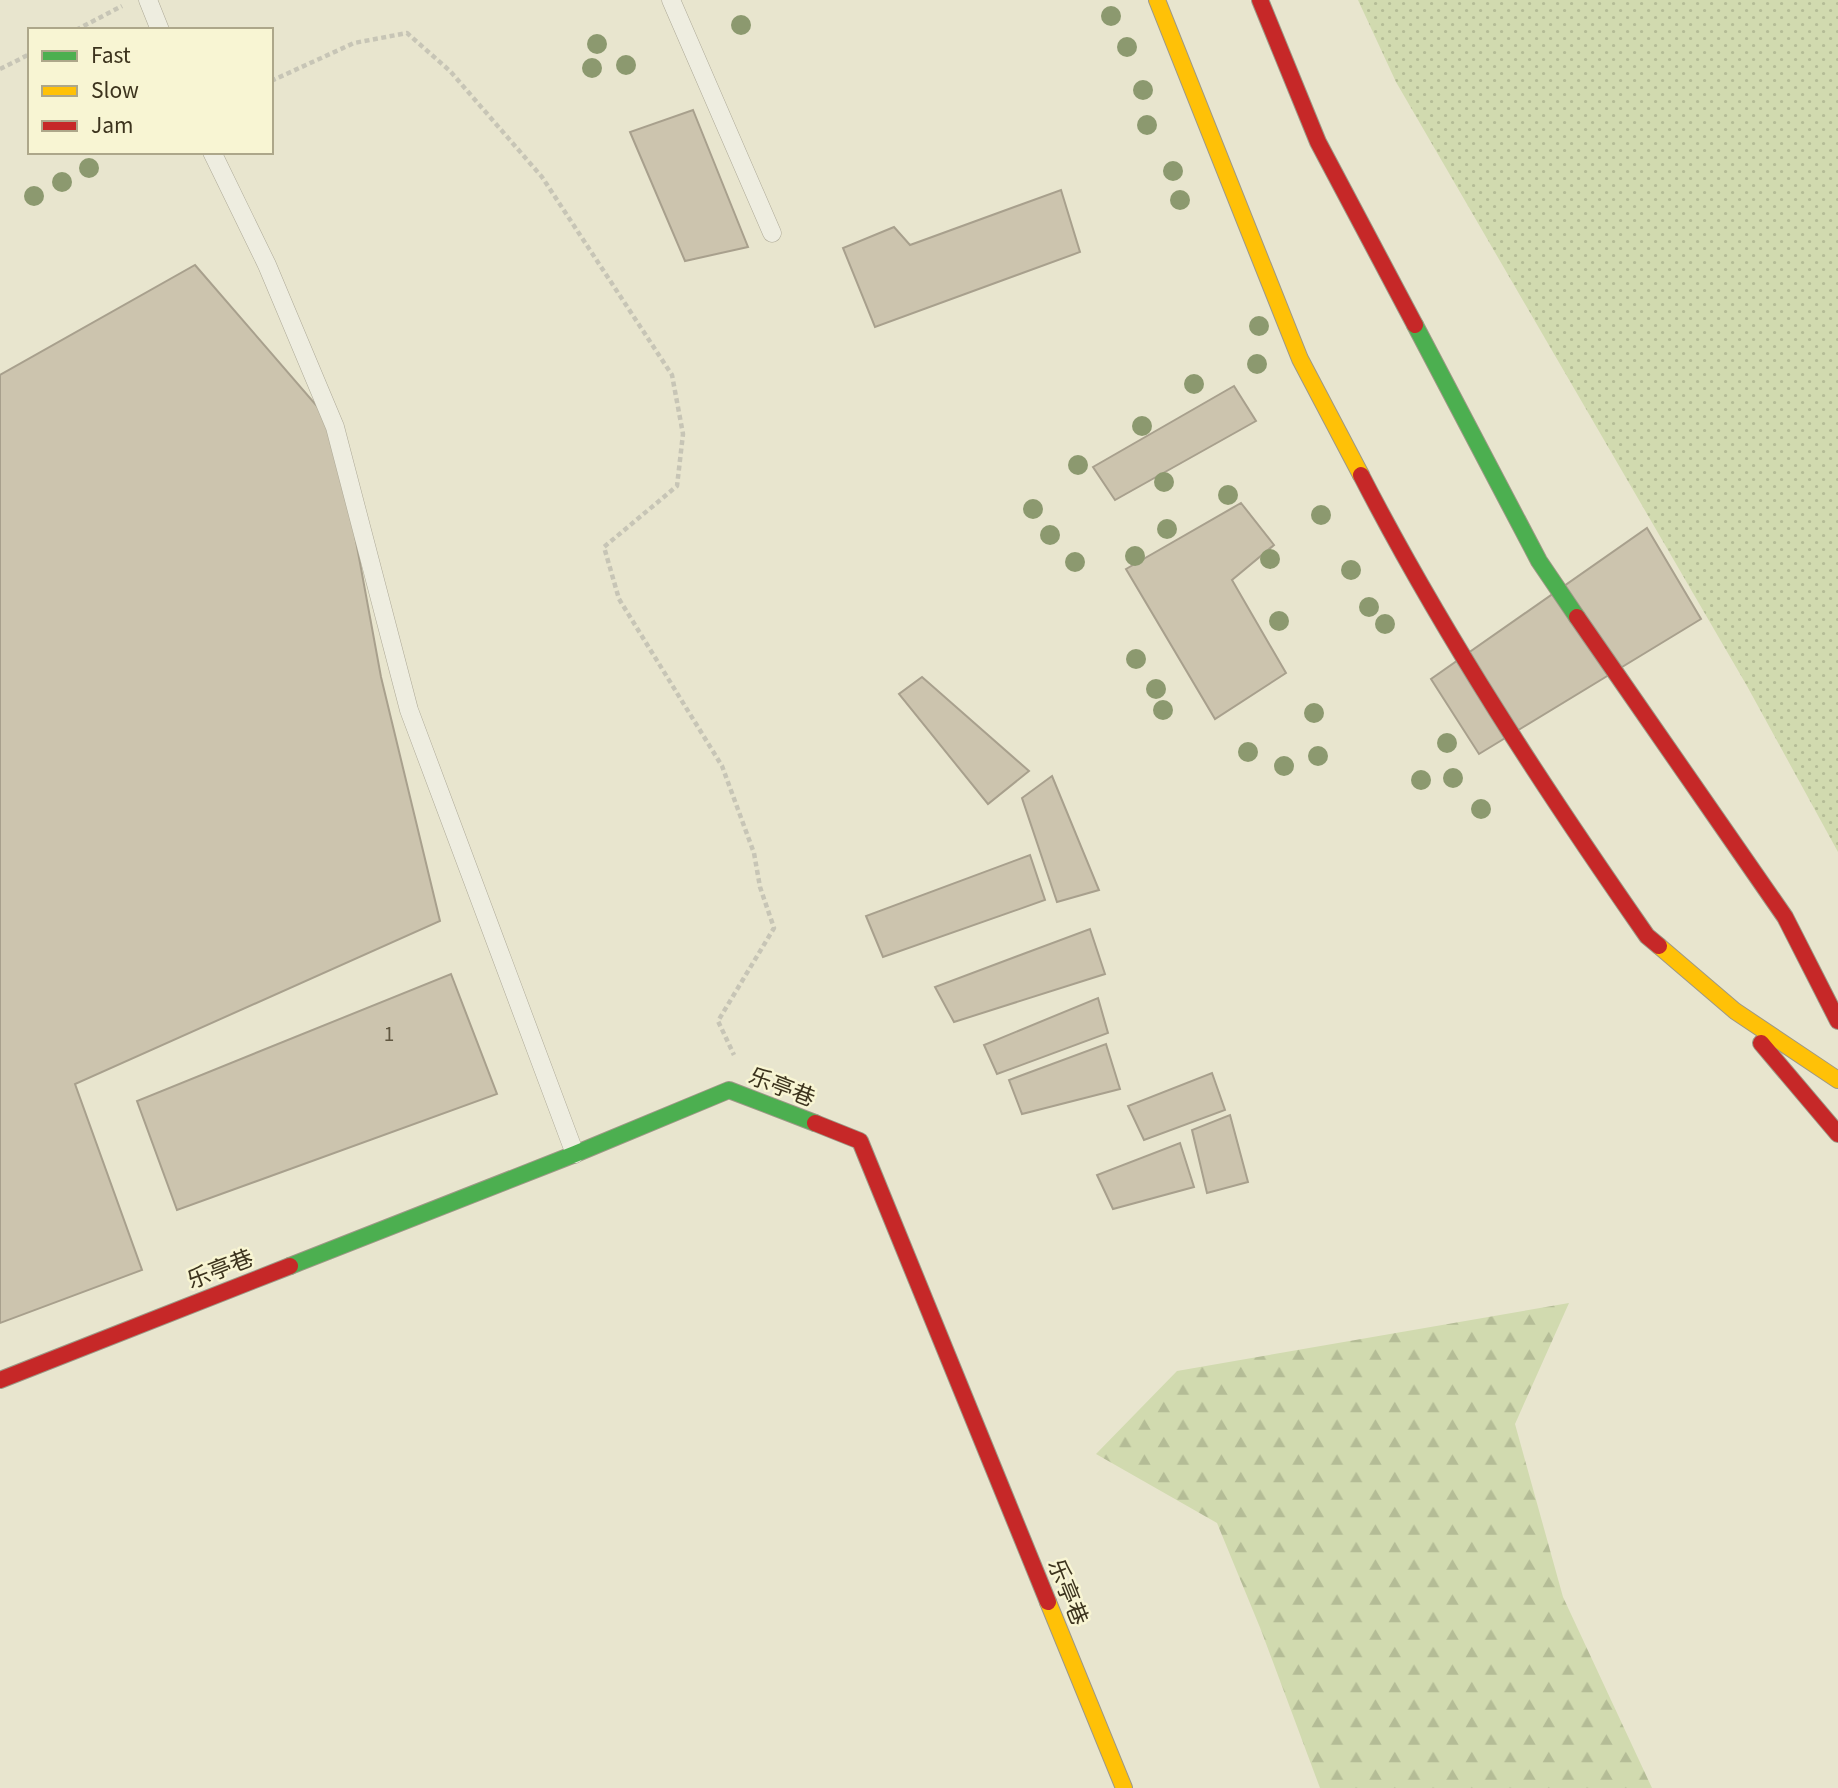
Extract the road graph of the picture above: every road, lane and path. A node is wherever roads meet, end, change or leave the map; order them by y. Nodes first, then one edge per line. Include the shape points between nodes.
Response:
1 (148, 0) edge
2 (671, 0) edge
3 (1157, 0) edge
4 (1260, 0) edge
5 (122, 6) dead end
6 (80, 28) edge
7 (159, 28) edge
8 (28, 55) edge
9 (0, 69) edge
10 (273, 80) edge
11 (213, 154) edge
12 (772, 233) dead end
13 (1735, 1012) junction
14 (1838, 1021) edge
15 (1838, 1080) edge
16 (729, 1090) junction
17 (1838, 1134) edge
18 (575, 1154) junction
19 (0, 1380) edge
20 (1124, 1788) edge

1 - 7 lane
2 - 12 lane
3 - 13 main road via 1300,359 1382,516 1570,827 1647,936
4 - 14 main road via 1318,142 1539,561 1785,917
5 - 6 path
8 - 9 path
10 - 16 path via 354,43 407,33 450,71 542,177 672,375 683,434 677,486 604,547 619,599 722,765 754,853 774,928 718,1021 734,1053
11 - 18 lane via 267,265 334,427 409,710
13 - 15 main road
13 - 17 main road
16 - 18 main road, 乐亭巷
16 - 20 main road, 乐亭巷 via 860,1141
18 - 19 main road, 乐亭巷

